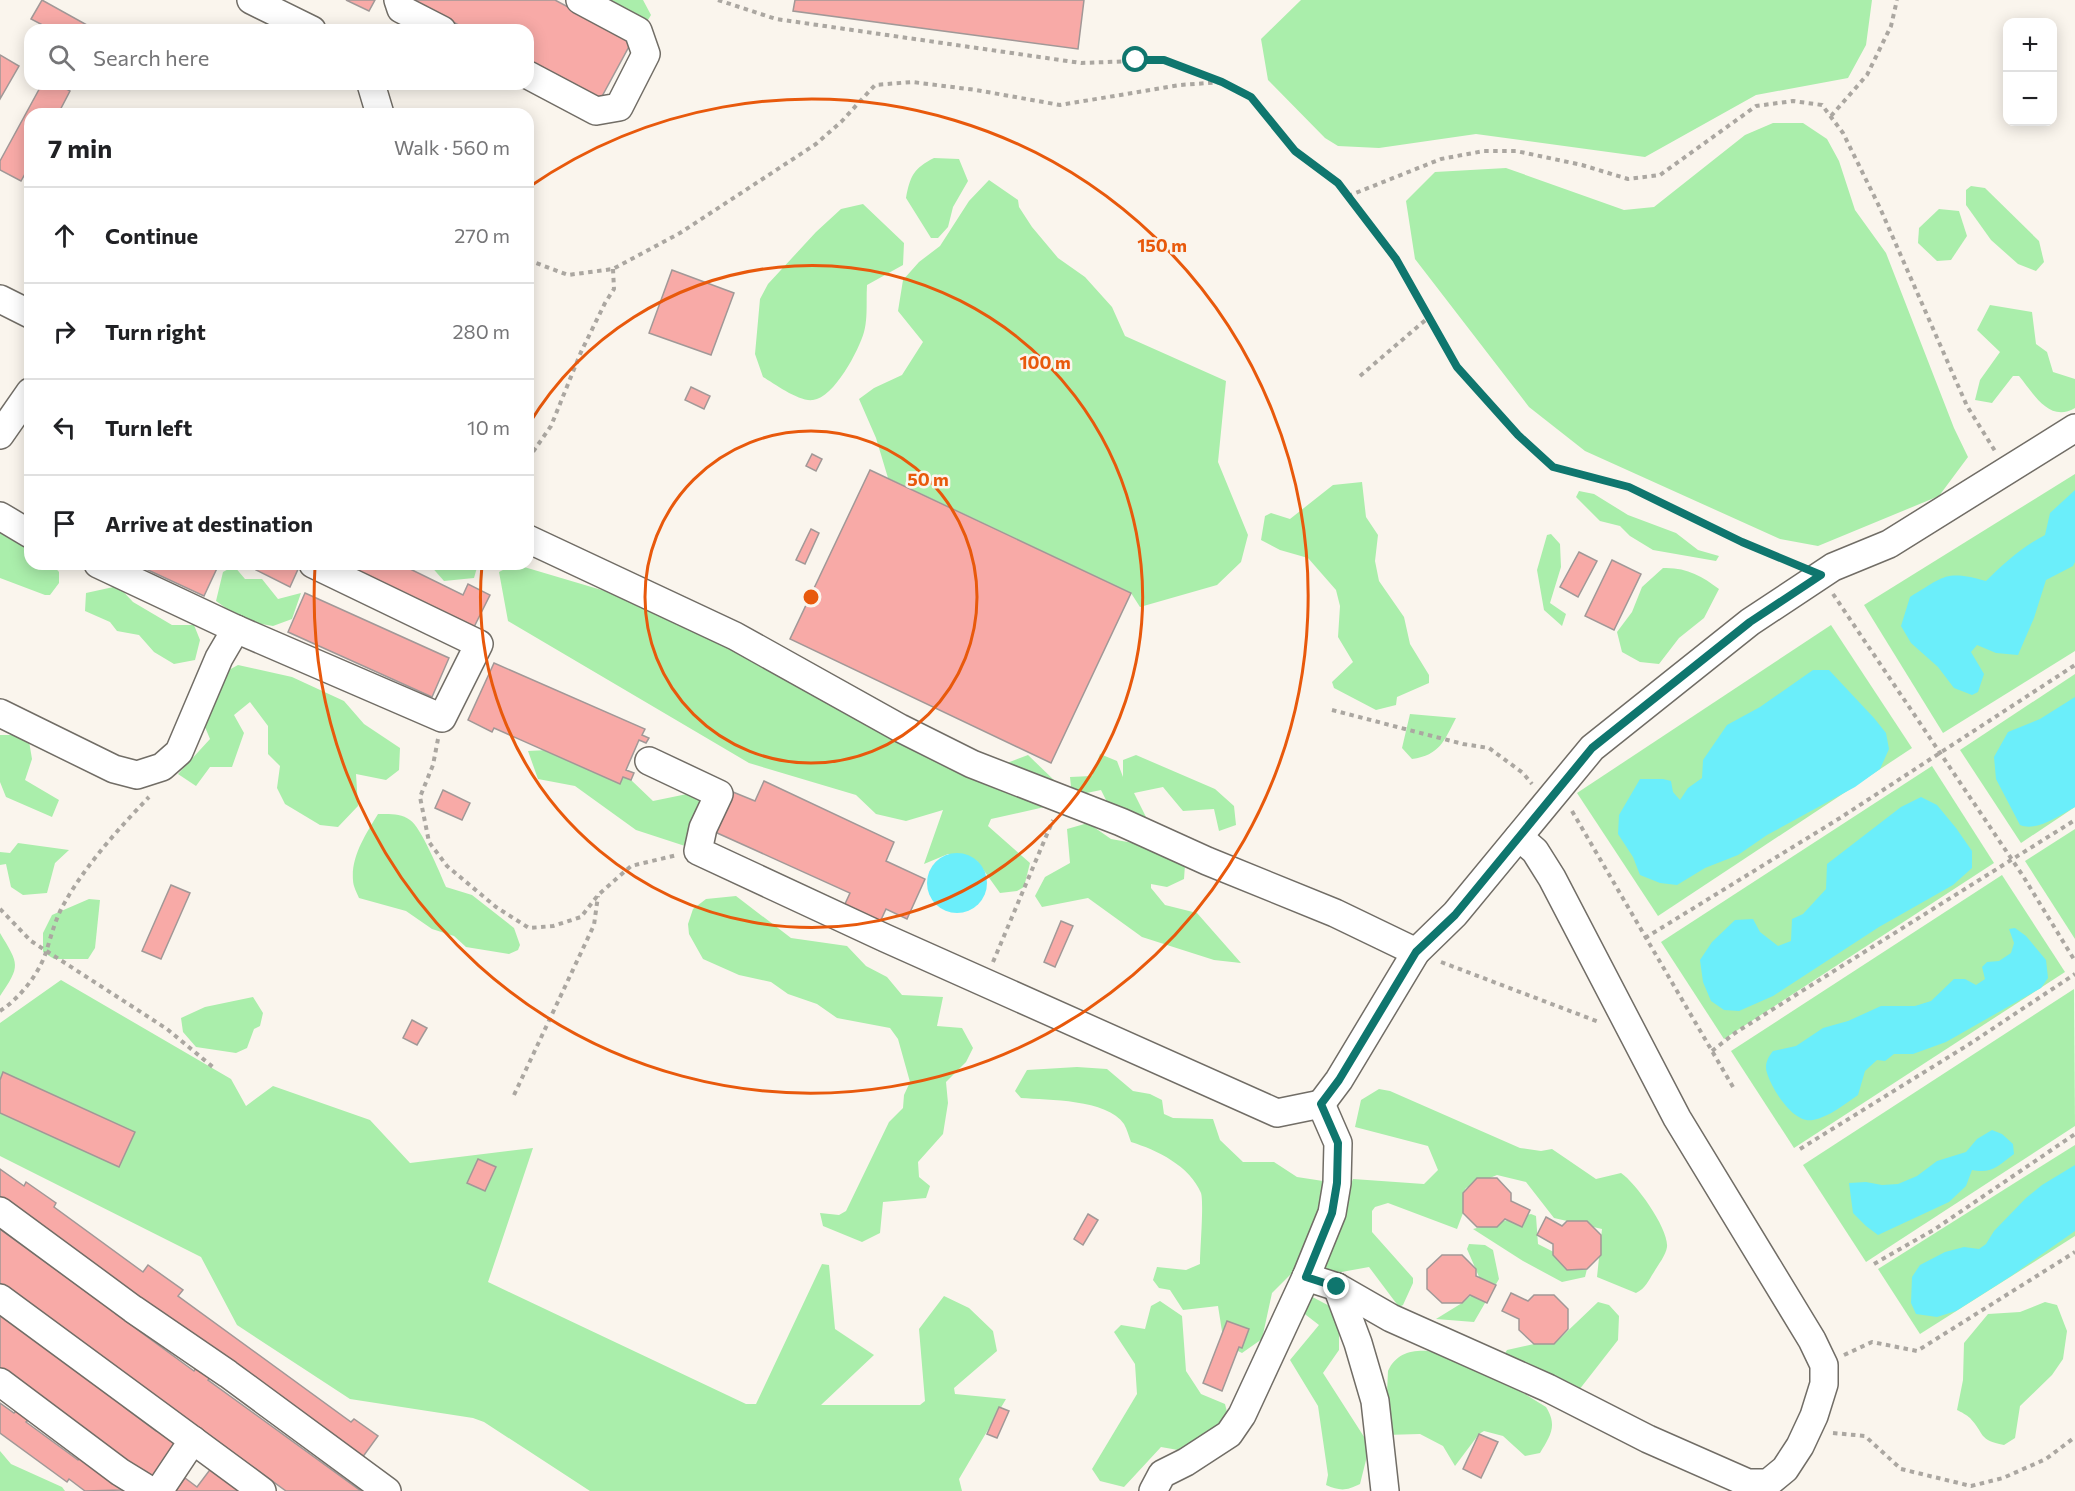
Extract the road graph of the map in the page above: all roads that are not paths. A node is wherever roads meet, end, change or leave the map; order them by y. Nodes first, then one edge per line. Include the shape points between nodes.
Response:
1 (251, 0) edge
2 (398, 0) edge
3 (580, 0) edge
4 (300, 24) edge
5 (430, 24) edge
6 (534, 78) edge
7 (373, 90) edge
8 (378, 108) edge
9 (0, 299) edge
10 (24, 310) edge
11 (24, 401) edge
12 (2075, 428) edge
13 (0, 435) edge
14 (0, 516) edge
15 (24, 530) edge
16 (534, 542) edge
17 (111, 570) edge
18 (325, 570) edge
19 (236, 629) junction
20 (0, 713) edge
21 (649, 761) dead end
22 (1519, 837) junction
23 (1416, 952) junction
24 (1321, 1104) junction
25 (0, 1211) edge
26 (1306, 1277) junction
27 (1337, 1287) junction
28 (0, 1298) edge
29 (0, 1382) edge
30 (193, 1440) junction
31 (151, 1491) edge
32 (159, 1491) edge
33 (262, 1491) edge
34 (387, 1491) edge
35 (1153, 1491) edge
36 (1384, 1491) edge

1 - 4 street
2 - 5 street via 401,9
3 - 6 street via 638,31 646,54 618,106 596,111
7 - 8 street
9 - 10 street
11 - 13 street
12 - 22 street via 1889,544 1833,567 1750,622 1592,748
14 - 15 street
16 - 23 street via 735,636 972,764 1335,913
17 - 19 street
18 - 19 street via 479,644 442,718
19 - 20 street via 219,658 179,752 162,767 137,775 114,769
21 - 24 street via 719,794 703,828 698,851 1277,1113
22 - 23 street via 1455,915
22 - 27 street via 1535,851 1552,878 1677,1118 1812,1340 1824,1365 1824,1384 1807,1430 1785,1469 1768,1483 1748,1483 1391,1318
23 - 24 street
24 - 26 street via 1338,1143 1337,1183 1332,1213
25 - 34 street
26 - 27 street
26 - 35 street via 1242,1415 1229,1434 1162,1474
27 - 36 street via 1375,1401
28 - 30 street
29 - 31 street
30 - 32 street
30 - 33 street

